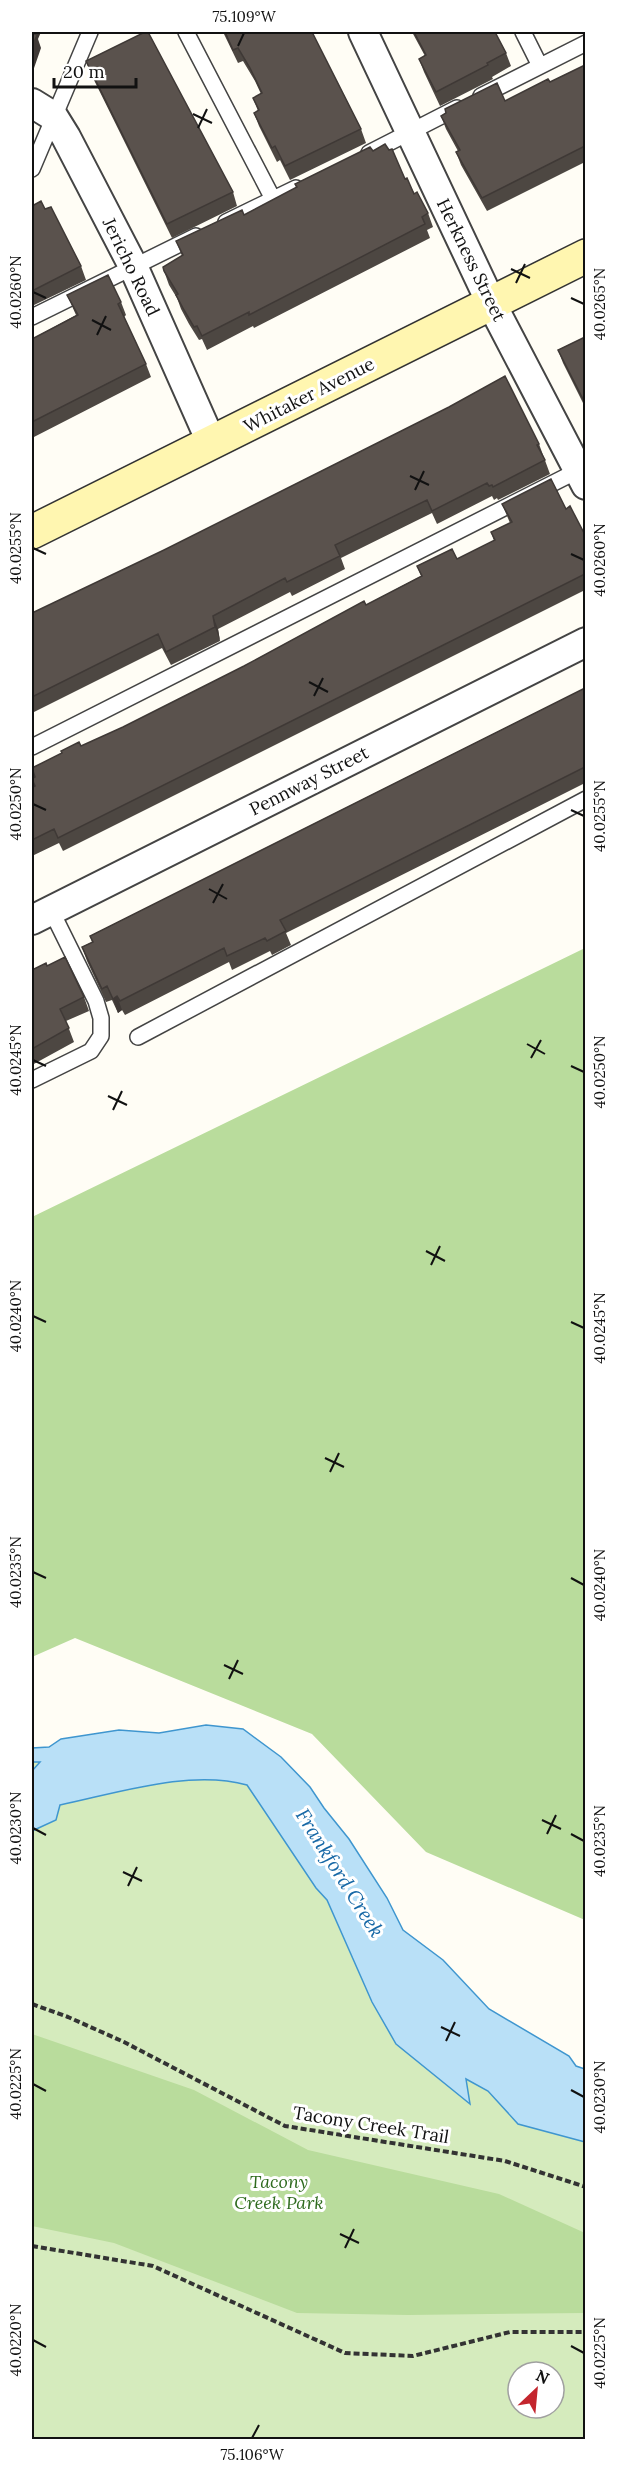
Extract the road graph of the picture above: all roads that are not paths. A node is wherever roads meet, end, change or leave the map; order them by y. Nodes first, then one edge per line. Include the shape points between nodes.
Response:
1 (90, 32) edge
2 (186, 32) edge
3 (363, 32) edge
4 (523, 32) edge
5 (585, 43) edge
6 (540, 66) junction
7 (42, 110) edge
8 (409, 133) junction
9 (352, 161) edge
10 (32, 169) edge
11 (313, 180) edge
12 (273, 199) junction
13 (585, 256) edge
14 (133, 266) junction
15 (491, 303) junction
16 (32, 317) edge
17 (212, 444) junction
18 (583, 474) edge
19 (32, 532) edge
20 (585, 642) edge
21 (32, 747) edge
22 (585, 799) edge
23 (41, 915) edge
24 (138, 1037) dead end
25 (32, 1080) edge

1 - 7 lane
2 - 12 lane
3 - 8 street, Herkness Street
4 - 6 lane
5 - 6 lane
6 - 8 lane
7 - 10 lane
7 - 14 street, Jericho Road
8 - 9 lane
8 - 15 street, Herkness Street
11 - 12 lane
12 - 14 lane
13 - 15 main road, Whitaker Avenue
14 - 16 lane
14 - 17 street, Jericho Road
15 - 17 main road, Whitaker Avenue
15 - 18 street, Herkness Street
17 - 19 main road, Whitaker Avenue
18 - 21 lane
20 - 23 street, Pennway Street
22 - 24 lane
23 - 25 lane via 96,1001 101,1036 91,1051

